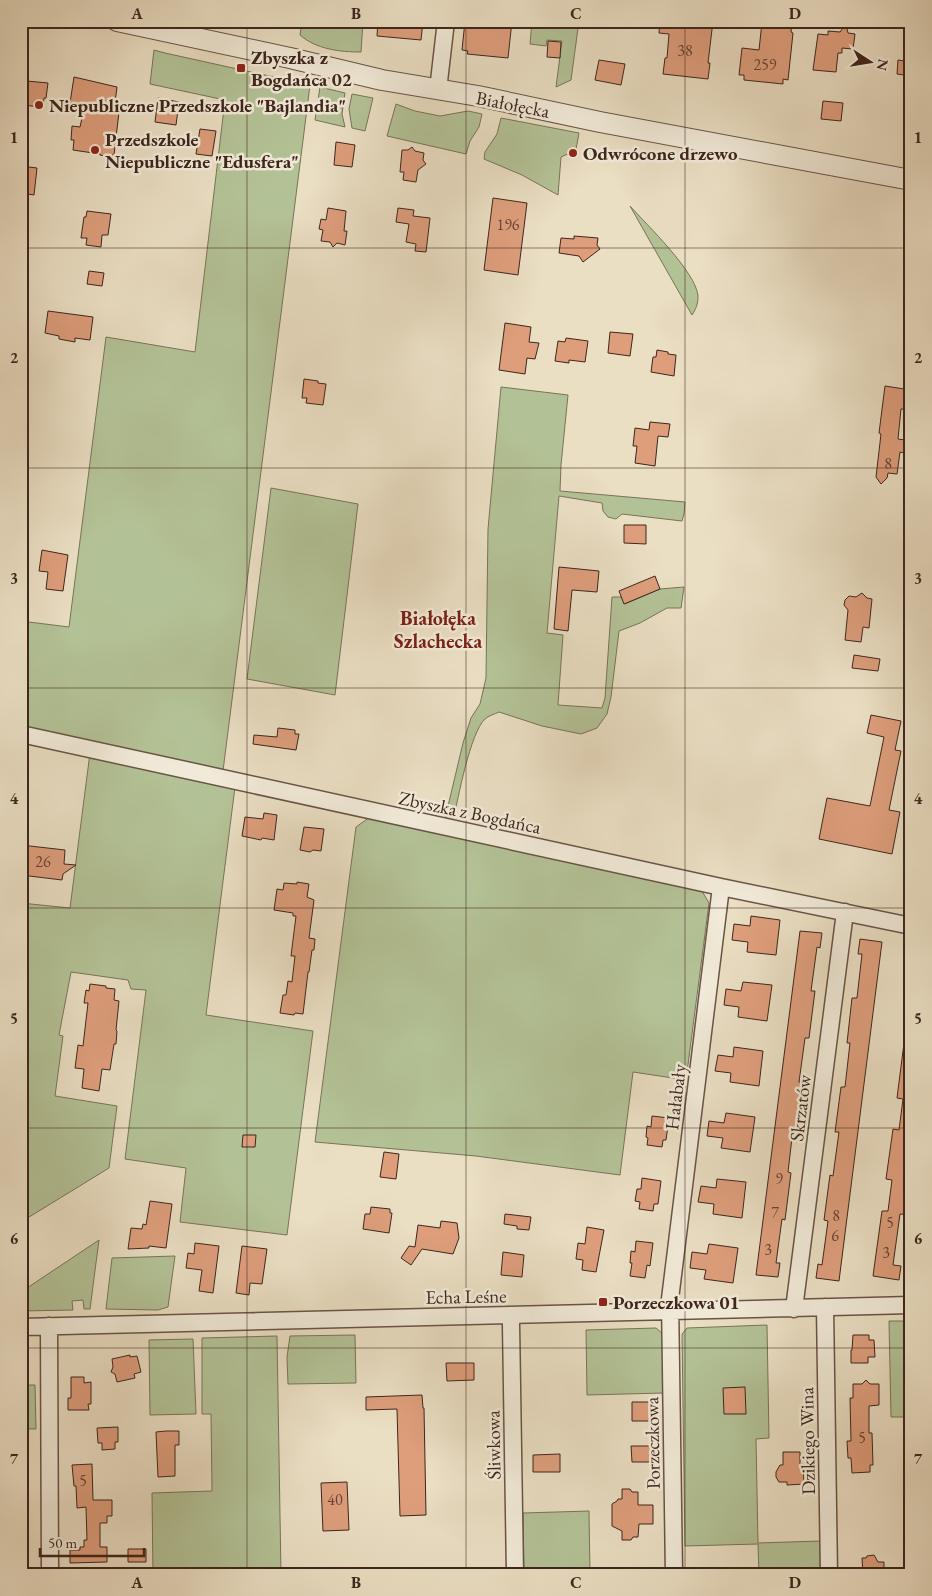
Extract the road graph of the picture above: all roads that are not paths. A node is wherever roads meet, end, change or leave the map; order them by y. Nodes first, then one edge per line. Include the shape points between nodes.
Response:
1 (118, 21) edge
2 (446, 21) edge
3 (438, 90) junction
4 (911, 180) edge
5 (21, 734) edge
6 (720, 887) junction
7 (845, 912) junction
8 (911, 926) edge
9 (911, 1305) edge
10 (825, 1307) junction
11 (794, 1309) junction
12 (670, 1311) junction
13 (512, 1315) junction
14 (49, 1326) junction
15 (21, 1327) edge
16 (50, 1575) edge
17 (515, 1575) edge
18 (674, 1575) edge
19 (830, 1575) edge

1 - 3 street, Białołęcka
2 - 3 street
3 - 4 street, Białołęcka
5 - 6 street, Zbyszka z Bogdańca
6 - 7 street, Zbyszka z Bogdańca
6 - 12 street, Hałabały
7 - 8 street, Zbyszka z Bogdańca
7 - 11 street, Skrzatów
9 - 10 street, Echa Leśne
10 - 11 street, Echa Leśne
10 - 19 street, Dzikiego Wina
11 - 12 street, Echa Leśne
12 - 13 street, Echa Leśne
12 - 18 street, Porzeczkowa
13 - 14 street, Echa Leśne
13 - 17 street, Śliwkowa
14 - 15 street, Echa Leśne
14 - 16 street

